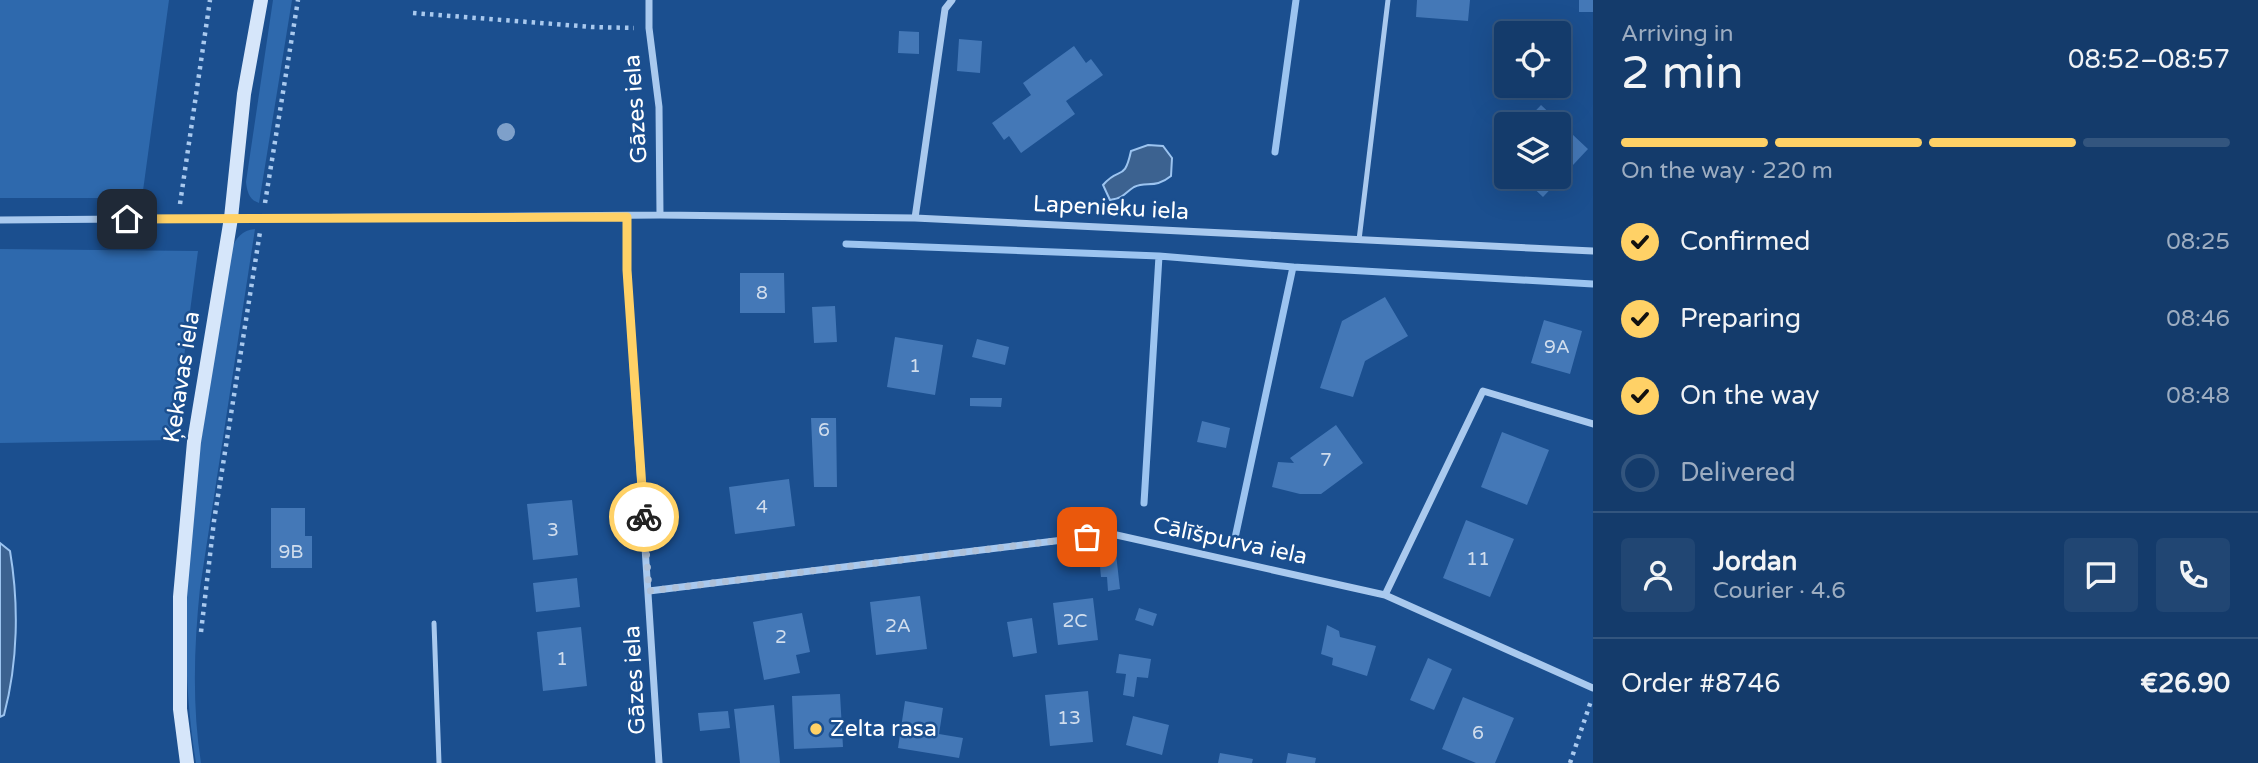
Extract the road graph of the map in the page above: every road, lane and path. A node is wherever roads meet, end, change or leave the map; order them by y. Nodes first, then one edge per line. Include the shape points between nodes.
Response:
1 (210, 0) edge
2 (261, 0) edge
3 (298, 0) edge
4 (649, 0) edge
5 (952, 0) edge
6 (1388, 0) edge
7 (413, 13) dead end
8 (649, 28) junction
9 (660, 215) junction
10 (627, 217) junction
11 (231, 218) junction
12 (915, 218) junction
13 (178, 219) junction
14 (262, 219) junction
15 (0, 220) edge
16 (1359, 240) junction
17 (1593, 251) edge
18 (1593, 424) edge
19 (649, 591) junction
20 (1385, 595) junction
21 (433, 623) dead end
22 (201, 637) dead end
23 (1593, 688) edge
24 (1593, 695) edge
25 (187, 763) edge
26 (439, 763) edge
27 (659, 763) edge
28 (1570, 763) edge

1 - 13 path
2 - 11 main road, Ķekavas iela via 244,94
3 - 14 path
4 - 8 street, Gāzes iela
5 - 12 street via 945,9
6 - 16 lane
7 - 8 path
8 - 9 street, Gāzes iela via 659,107
9 - 10 street, Lapenieku iela
9 - 12 street, Lapenieku iela
10 - 14 street, Lapenieku iela
10 - 19 street, Gāzes iela
11 - 13 street, Lapenieku iela
11 - 14 street, Lapenieku iela
11 - 25 main road, Ķekavas iela via 194,442 180,597 180,709
12 - 16 street, Lapenieku iela
13 - 15 street, Lapenieku iela
14 - 22 path via 207,569
16 - 17 street, Lapenieku iela
18 - 20 street via 1483,391
19 - 20 street, Cālīšpurva iela via 1112,534
19 - 27 street, Gāzes iela
20 - 23 street, Cālīšpurva iela
21 - 26 lane
24 - 28 path

